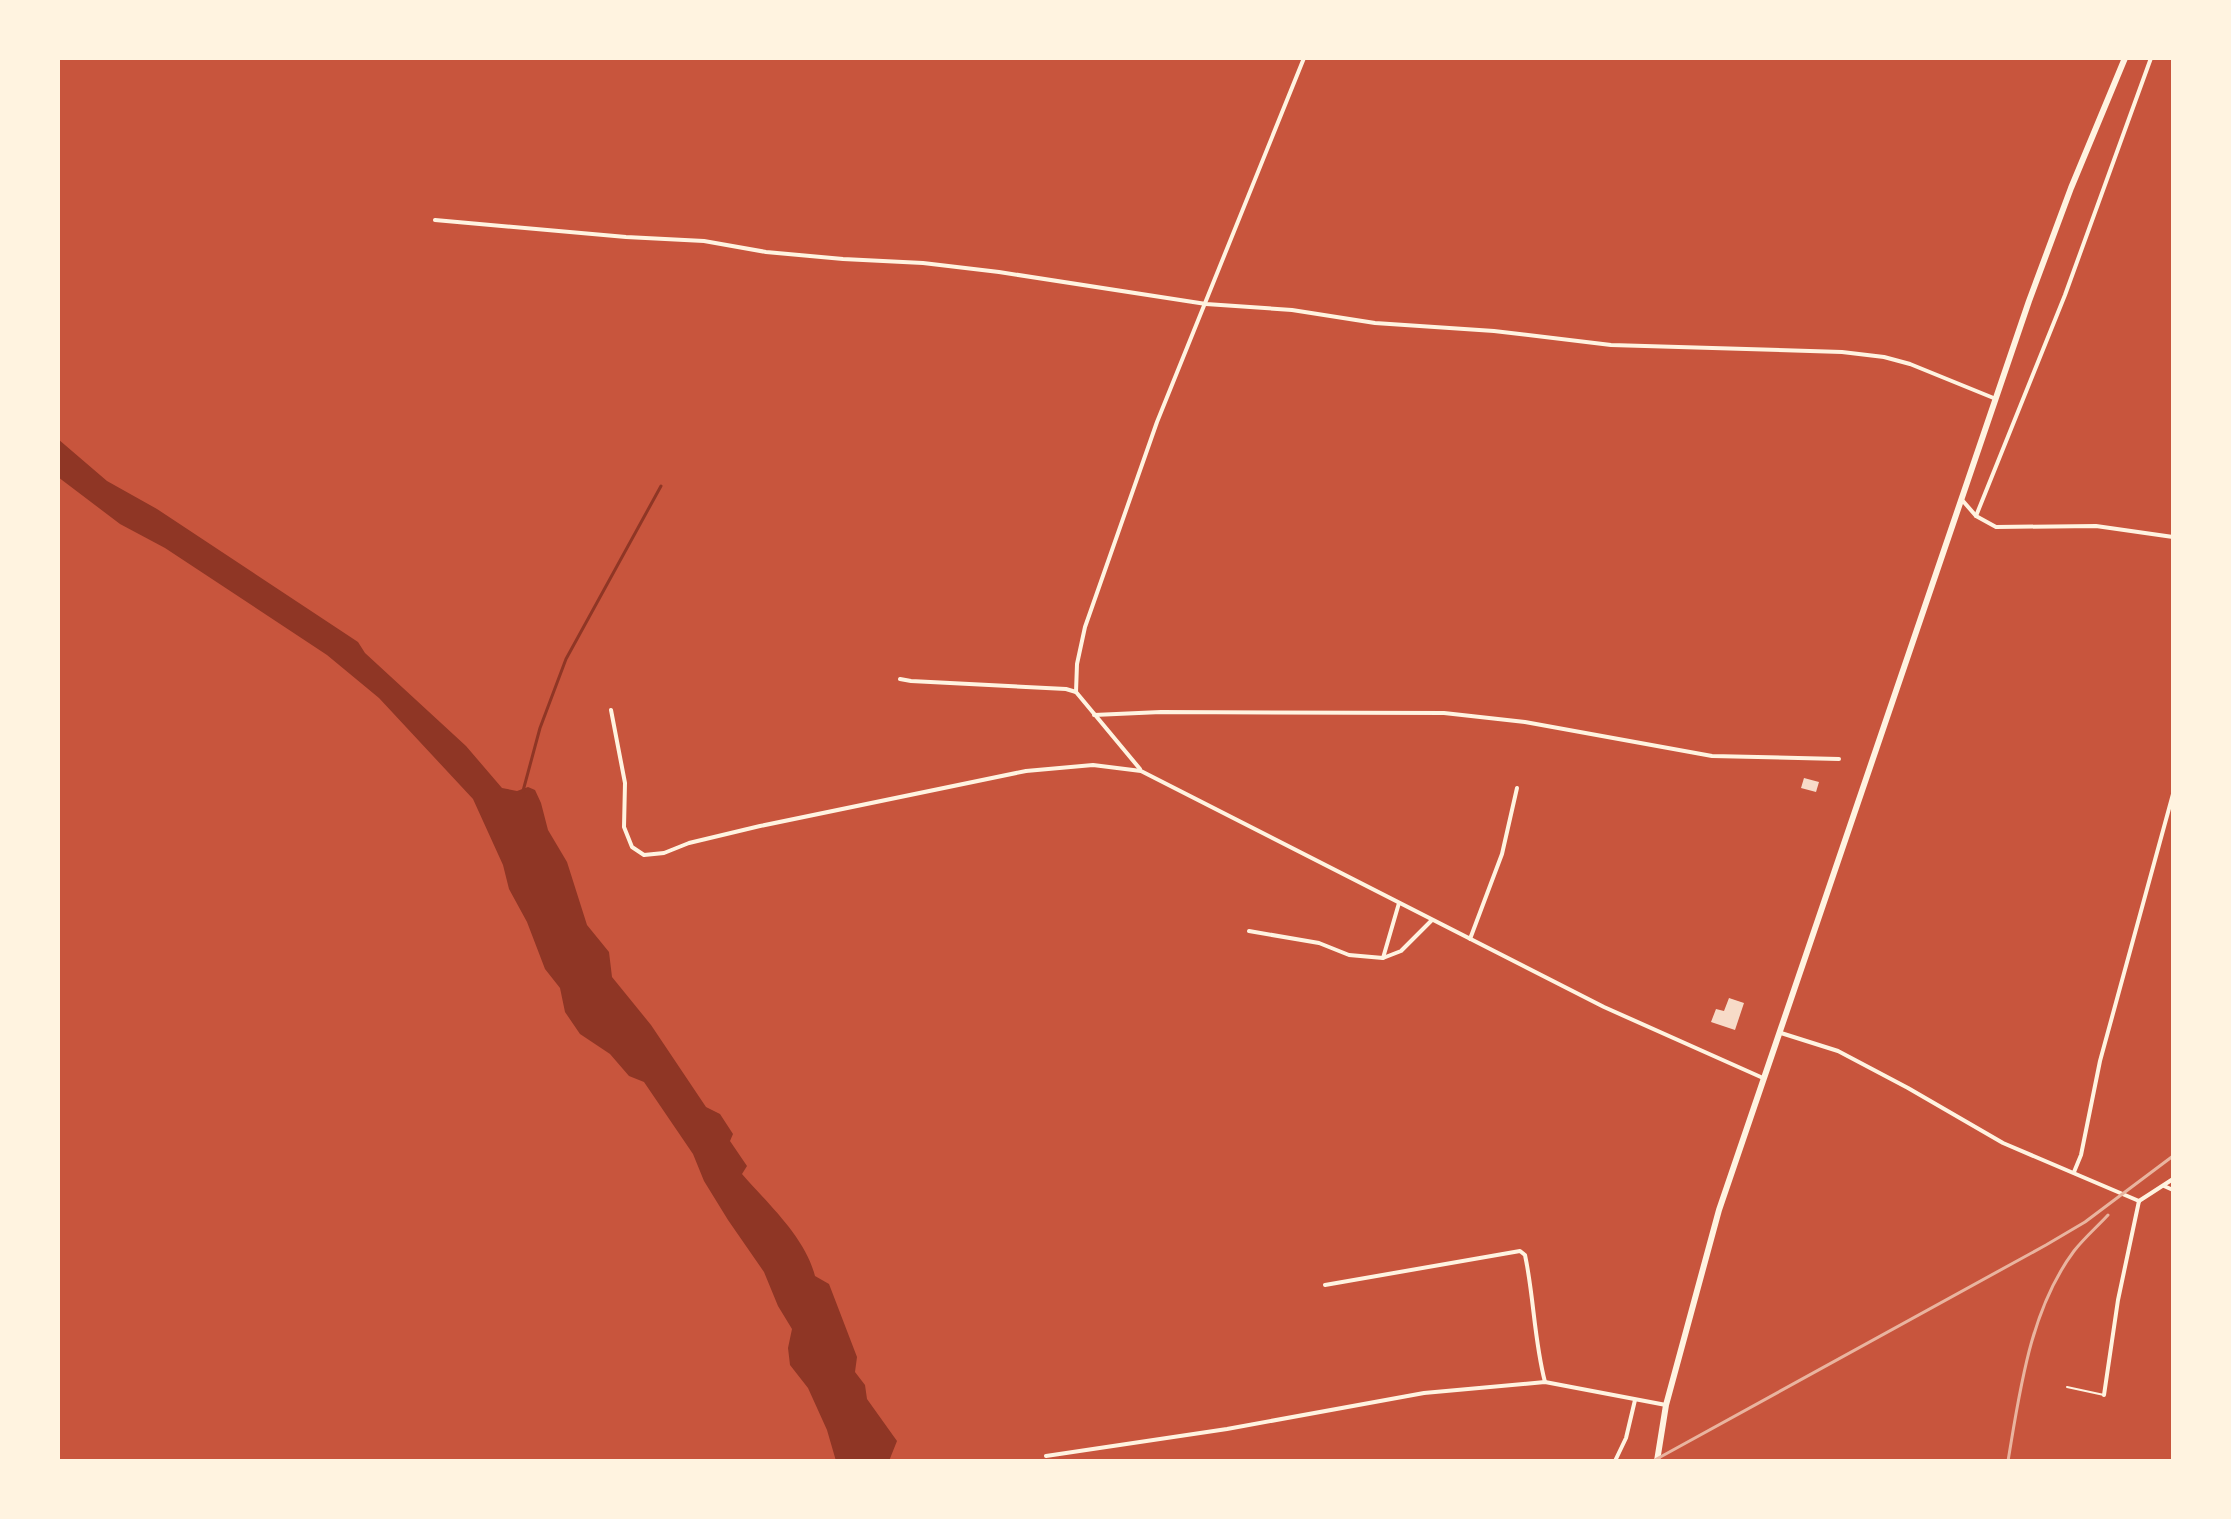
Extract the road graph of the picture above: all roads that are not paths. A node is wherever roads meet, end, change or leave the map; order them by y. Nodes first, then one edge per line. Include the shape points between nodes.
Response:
1 (1304, 58) edge
2 (2125, 58) edge
3 (2151, 58) edge
4 (435, 220) dead end
5 (1206, 304) junction
6 (1996, 399) junction
7 (1961, 498) junction
8 (1976, 516) junction
9 (2173, 537) edge
10 (900, 679) dead end
11 (1076, 692) junction
12 (611, 710) dead end
13 (1094, 715) junction
14 (1839, 759) dead end
15 (1141, 771) junction
16 (1517, 788) dead end
17 (2173, 794) edge
18 (1399, 903) junction
19 (1432, 920) junction
20 (1249, 931) dead end
21 (1470, 939) junction
22 (1383, 958) junction
23 (1778, 1032) junction
24 (1763, 1078) junction
25 (2074, 1172) junction
26 (2173, 1179) edge
27 (2164, 1186) junction
28 (2173, 1190) edge
29 (2139, 1201) junction
30 (1325, 1285) dead end
31 (1545, 1382) junction
32 (2067, 1387) dead end
33 (2104, 1395) joint
34 (1635, 1400) junction
35 (1666, 1405) junction
36 (1046, 1456) dead end
37 (1615, 1461) edge
38 (1657, 1461) edge

1 - 5 street
2 - 6 main road via 2060,217
3 - 8 street via 2065,295
4 - 5 street via 938,265
5 - 6 street via 1611,345 1870,356 1910,364
5 - 11 street via 1157,422 1085,627
6 - 7 main road
7 - 8 street
7 - 23 main road
8 - 9 street via 1996,527 2096,526
10 - 11 street
11 - 13 street
12 - 15 street via 625,783 624,827 632,847 644,855 1026,771 1093,765
13 - 14 street via 1444,713 1712,756
13 - 15 street
15 - 18 street
16 - 21 street via 1502,854
17 - 25 street
18 - 19 street
18 - 22 street
19 - 21 street
19 - 22 street via 1401,951
20 - 22 street
21 - 24 street via 1604,1007
23 - 24 main road
23 - 25 street via 1838,1051 2003,1143
24 - 35 main road via 1715,1223
25 - 29 street
26 - 27 street
27 - 28 street
27 - 29 street
29 - 33 street
30 - 31 street via 1520,1251 1529,1273
31 - 34 street
31 - 36 street via 1424,1393
32 - 33 lane
34 - 35 street
34 - 37 street
35 - 38 main road

